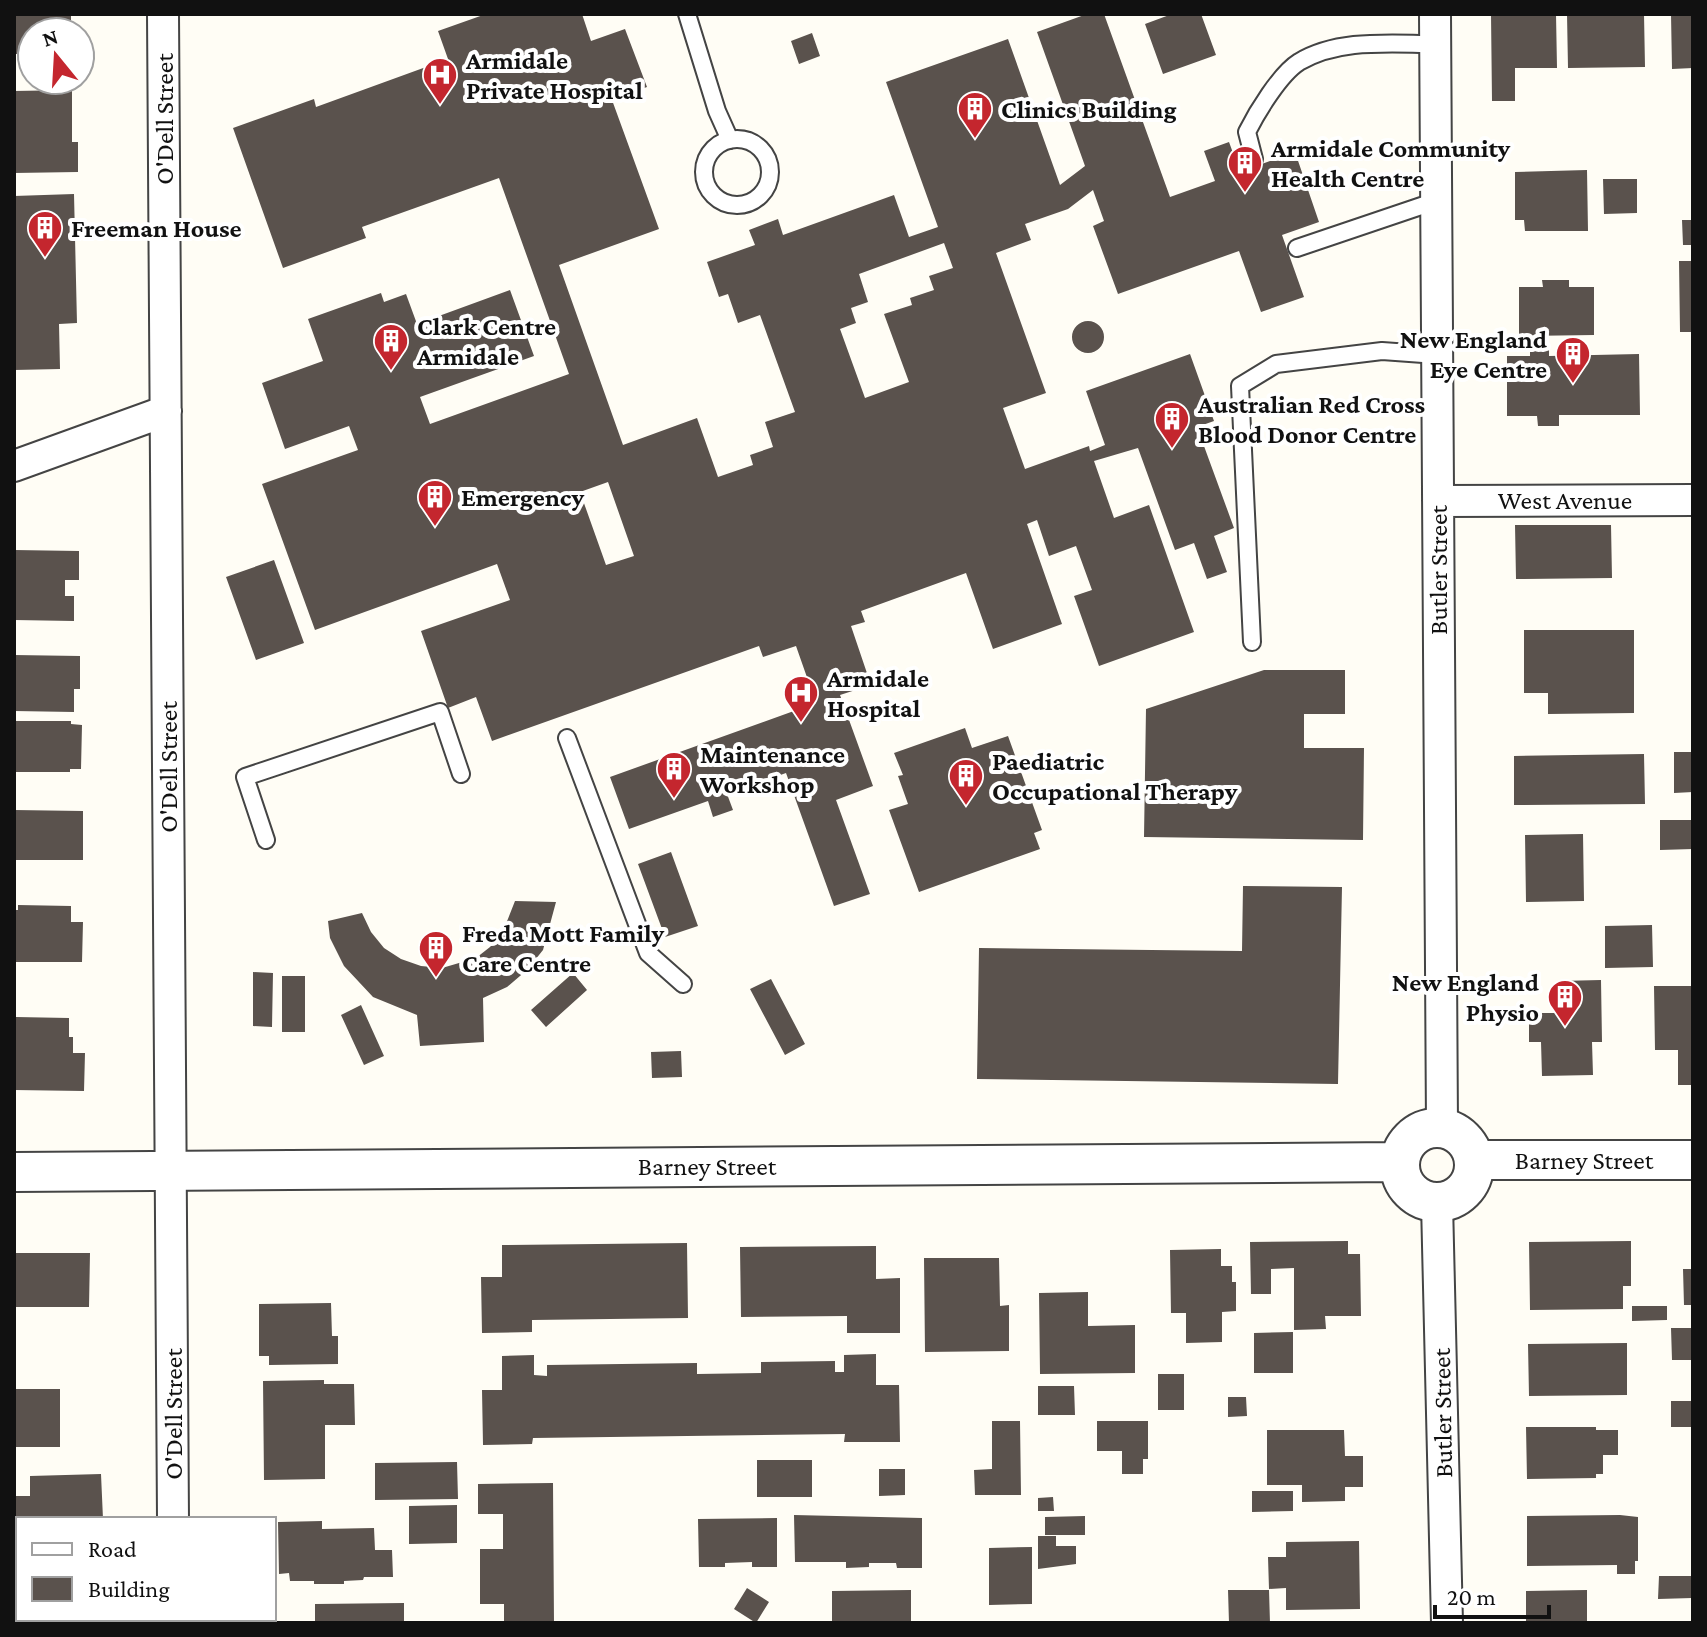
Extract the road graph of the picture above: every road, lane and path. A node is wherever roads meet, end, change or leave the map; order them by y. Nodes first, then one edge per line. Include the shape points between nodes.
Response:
1 (163, 14) edge
2 (687, 14) edge
3 (1435, 29) edge
4 (730, 140) junction
5 (1254, 159) dead end
6 (1436, 201) junction
7 (1297, 248) dead end
8 (1437, 355) junction
9 (166, 411) junction
10 (14, 466) edge
11 (1693, 500) edge
12 (1438, 501) junction
13 (1252, 642) dead end
14 (567, 738) dead end
15 (461, 774) dead end
16 (266, 840) dead end
17 (683, 984) dead end
18 (1442, 1126) junction
19 (1476, 1160) junction
20 (1693, 1160) edge
21 (1399, 1162) junction
22 (172, 1171) junction
23 (14, 1172) edge
24 (1437, 1203) junction
25 (173, 1517) edge
26 (1447, 1623) edge

1 - 9 street, O'Dell Street
2 - 4 lane
3 - 5 lane via 1343,46 1298,63 1262,104 1247,132
3 - 6 street, Butler Street
4 - 4 lane via 753,143 770,168 759,197 736,205 709,189 705,178 706,159
6 - 7 lane
6 - 8 street, Butler Street
8 - 12 street, Butler Street
8 - 13 lane via 1382,351 1276,364 1240,386
9 - 10 street
9 - 22 street, O'Dell Street
11 - 12 street, West Avenue
12 - 18 street, Butler Street
14 - 17 lane via 648,953
15 - 16 lane via 440,712 245,777
18 - 19 street via 1465,1138
18 - 21 street via 1422,1130 1406,1143
19 - 20 street, Barney Street
19 - 24 street via 1468,1188 1457,1198
21 - 22 street, Barney Street
21 - 24 street via 1404,1184 1420,1199
22 - 23 street, Barney Street
22 - 25 street, O'Dell Street
24 - 26 street, Butler Street

